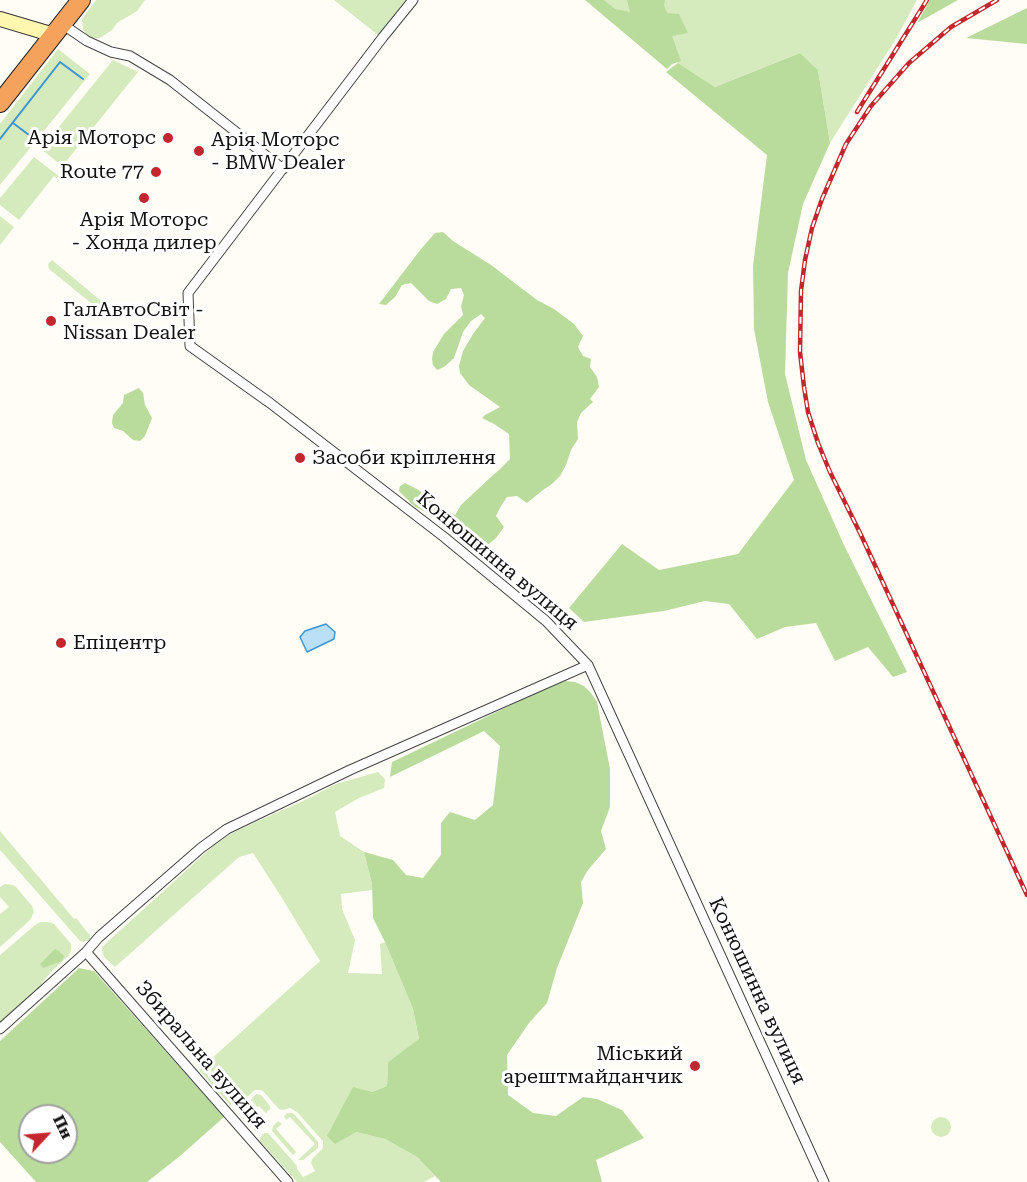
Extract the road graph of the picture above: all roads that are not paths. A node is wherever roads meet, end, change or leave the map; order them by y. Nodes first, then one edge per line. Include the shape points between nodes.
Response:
1 (81, 0) edge
2 (413, 0) edge
3 (0, 19) edge
4 (58, 30) junction
5 (0, 104) edge
6 (284, 169) junction
7 (588, 665) junction
8 (86, 952) junction
9 (0, 1029) edge
10 (288, 1182) edge
11 (824, 1182) edge

1 - 4 highway
2 - 6 street
3 - 4 main road
4 - 5 highway
4 - 6 street via 130,56 170,80
6 - 7 street, Конюшинна вулиця via 188,293 190,346 444,537 546,621
7 - 8 street via 227,829
7 - 11 street, Конюшинна вулиця
8 - 9 street
8 - 10 street, Збиральна вулиця

